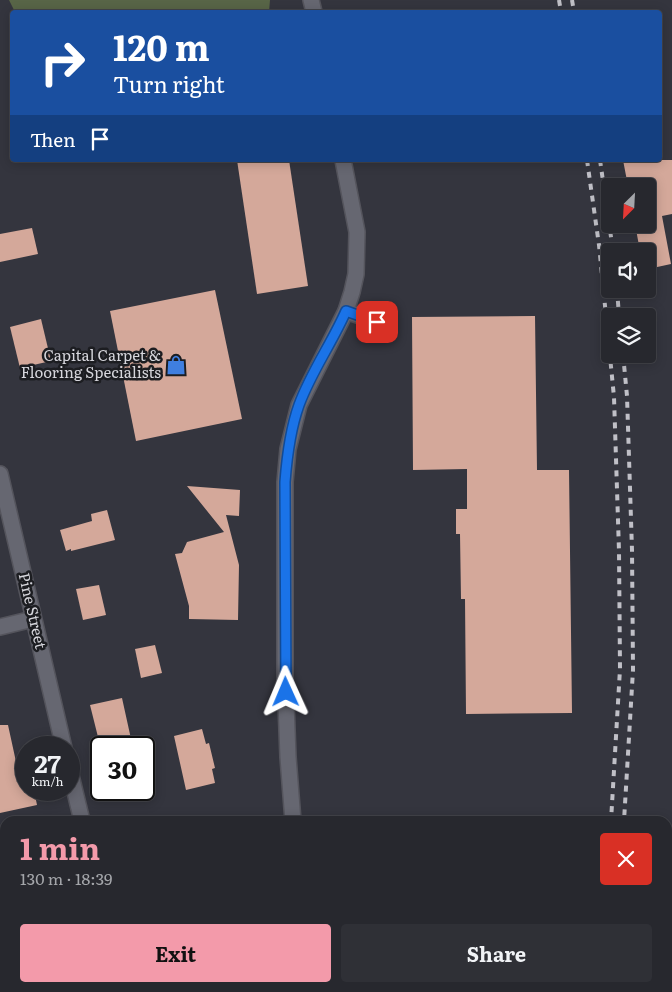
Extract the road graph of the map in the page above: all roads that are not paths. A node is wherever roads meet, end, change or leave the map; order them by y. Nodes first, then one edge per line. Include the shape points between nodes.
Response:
1 (343, 162) edge
2 (346, 311) junction
3 (377, 322) dead end
4 (0, 474) edge
5 (33, 619) junction
6 (0, 627) edge
7 (61, 736) edge
8 (77, 801) edge
9 (81, 816) edge
10 (294, 816) edge

1 - 2 street via 357,244 356,274
2 - 3 street
2 - 10 street via 299,404 286,468 285,676
4 - 5 street, Pine Street
5 - 6 street
5 - 7 street, Pine Street
8 - 9 street

